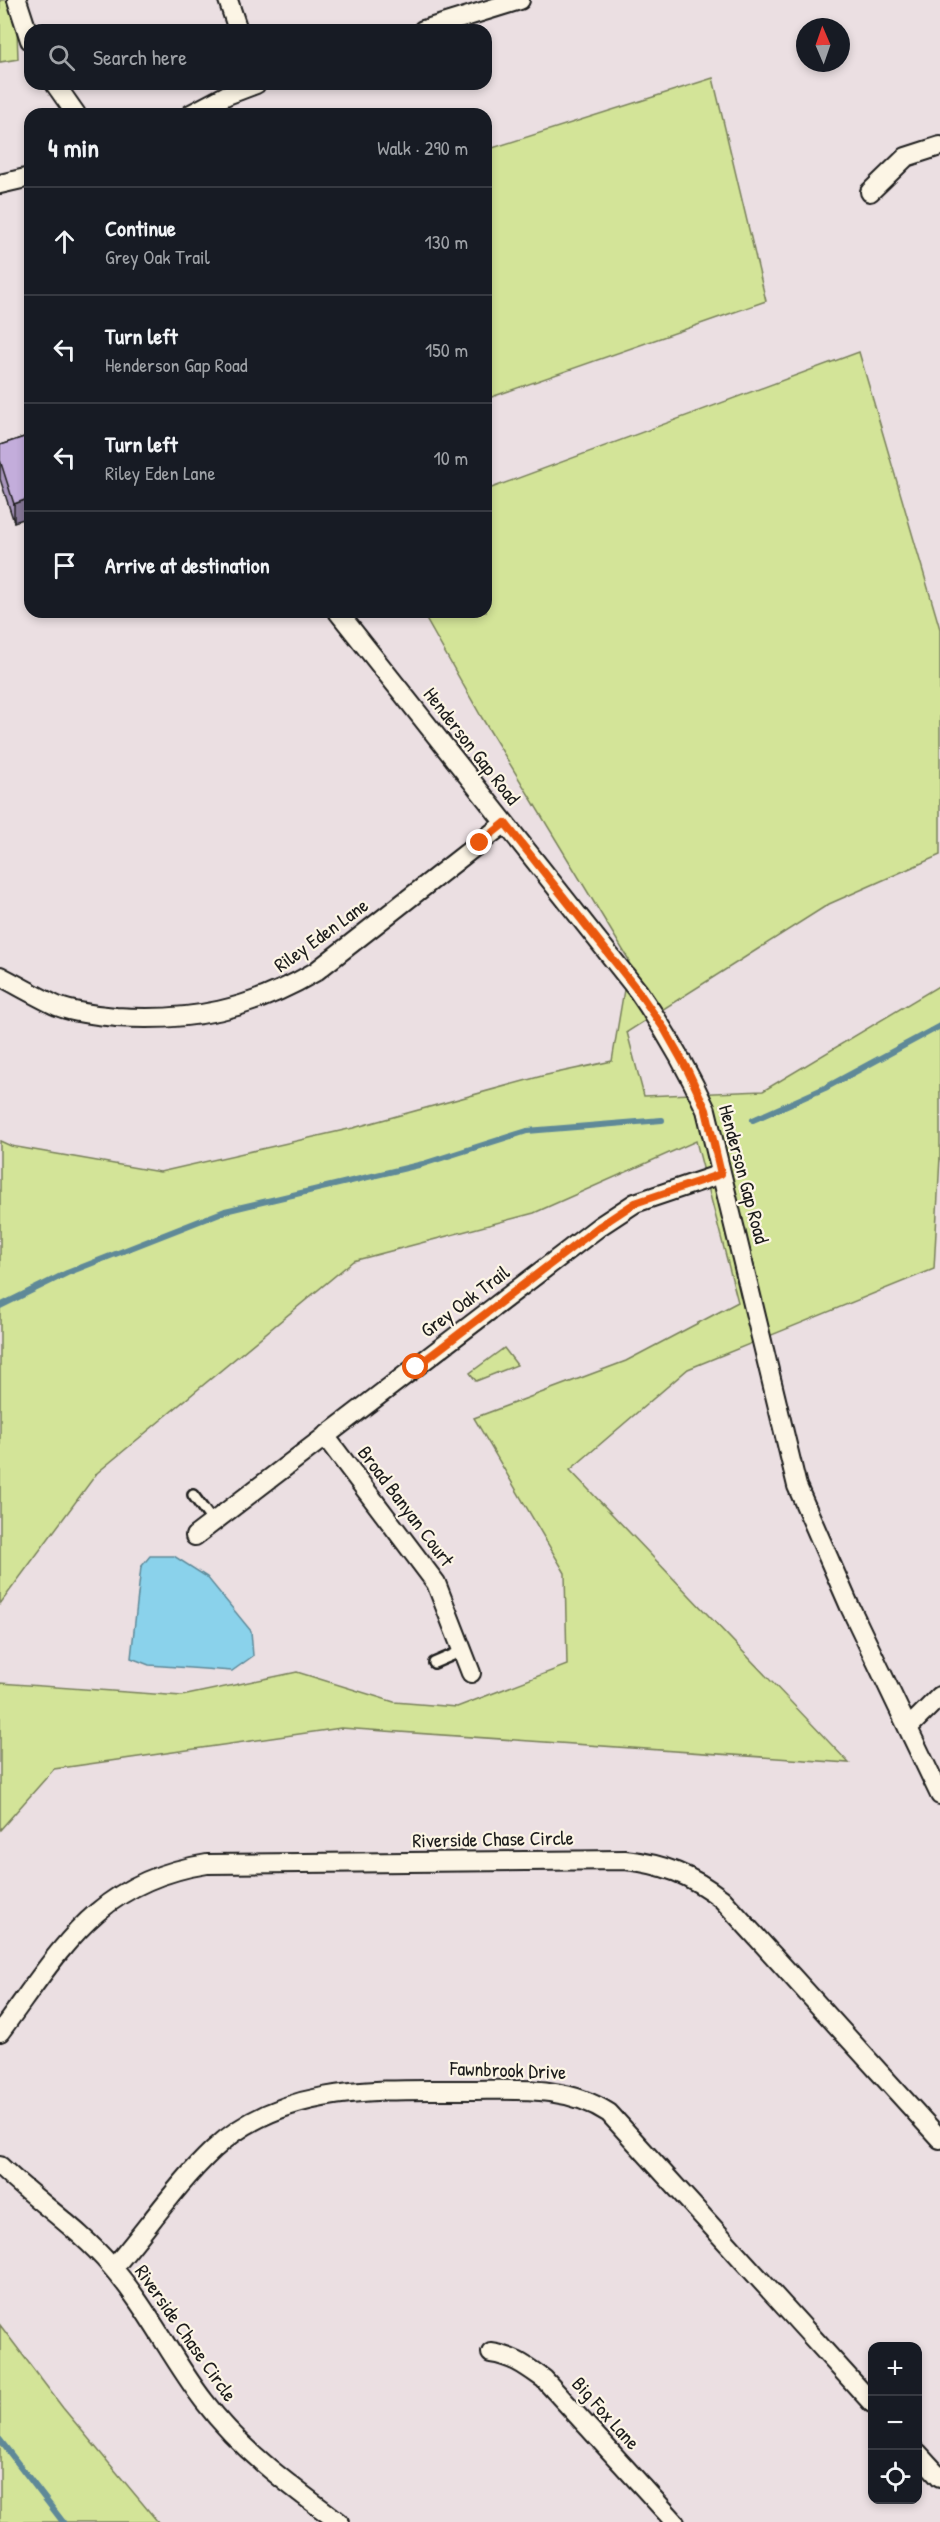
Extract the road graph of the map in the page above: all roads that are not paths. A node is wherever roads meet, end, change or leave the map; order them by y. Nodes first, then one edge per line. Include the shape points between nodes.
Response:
1 (17, 0) edge
2 (228, 0) edge
3 (514, 1) edge
4 (25, 24) edge
5 (236, 24) edge
6 (442, 24) edge
7 (58, 90) edge
8 (240, 90) edge
9 (72, 108) edge
10 (202, 108) edge
11 (940, 146) edge
12 (24, 178) edge
13 (0, 184) edge
14 (870, 192) dead end
15 (343, 618) edge
16 (505, 823) junction
17 (0, 976) edge
18 (721, 1174) junction
19 (325, 1436) junction
20 (193, 1495) dead end
21 (213, 1522) junction
22 (195, 1536) dead end
23 (462, 1651) junction
24 (434, 1663) dead end
25 (471, 1673) dead end
26 (940, 1695) edge
27 (909, 1727) junction
28 (940, 1795) edge
29 (0, 2032) edge
30 (940, 2139) edge
31 (0, 2166) edge
32 (113, 2268) junction
33 (492, 2353) dead end
34 (868, 2398) edge
35 (922, 2457) edge
36 (940, 2477) edge
37 (339, 2522) edge
38 (675, 2522) edge

1 - 4 street
2 - 5 street
3 - 6 street
7 - 9 street
8 - 10 street
11 - 14 street via 906,157
12 - 13 street
15 - 16 street, Henderson Gap Road
16 - 17 street, Riley Eden Lane via 315,972 248,1004 200,1016 146,1019 99,1015 59,1006
16 - 18 street, Henderson Gap Road via 665,1030 706,1110
18 - 19 street, Grey Oak Trail via 635,1203 600,1226
18 - 27 street, Henderson Gap Road via 798,1486 850,1607
19 - 21 street, Grey Oak Trail
19 - 23 street, Broad Banyan Court via 436,1583
20 - 21 lane
21 - 22 street, Grey Oak Trail
23 - 24 lane
23 - 25 street, Broad Banyan Court
26 - 27 street
27 - 28 street, Henderson Gap Road
29 - 30 street, Riverside Chase Circle via 86,1920 129,1888 180,1869 207,1864 625,1860 652,1863 687,1874 722,1899
31 - 32 street, Riverside Chase Circle via 83,2236
32 - 34 street, Fawnbrook Drive via 213,2150 248,2124 287,2105 329,2094 371,2091 524,2090 574,2095 609,2113
32 - 37 street, Riverside Chase Circle via 203,2400 235,2439 272,2473
33 - 38 street, Big Fox Lane via 518,2360 544,2379
35 - 36 street

